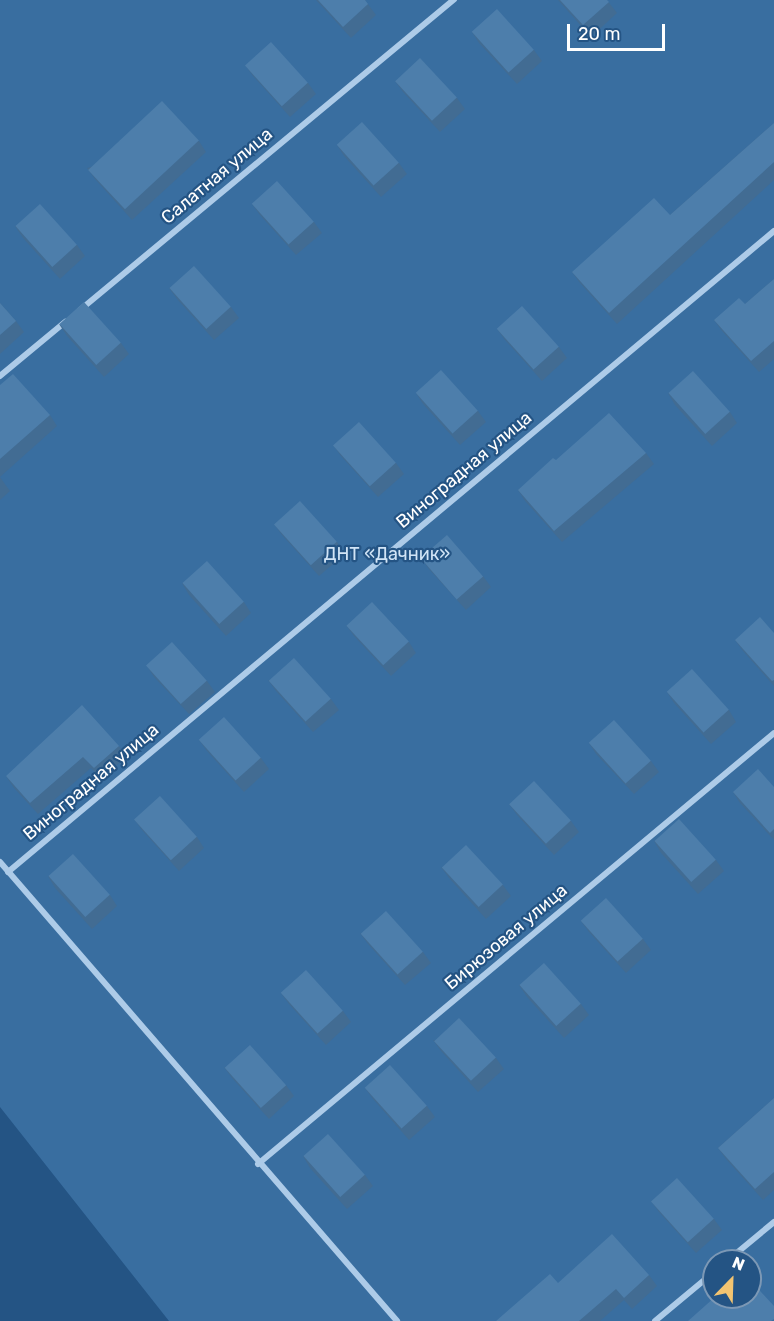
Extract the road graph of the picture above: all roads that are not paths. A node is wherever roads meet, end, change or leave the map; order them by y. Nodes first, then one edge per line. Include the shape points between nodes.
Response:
1 (454, 0) edge
2 (774, 231) edge
3 (0, 376) edge
4 (774, 733) edge
5 (0, 862) edge
6 (8, 872) junction
7 (258, 1164) junction
8 (774, 1222) edge
9 (742, 1249) edge
10 (702, 1282) edge
11 (397, 1321) edge
12 (655, 1321) edge

1 - 3 street, Салатная улица
2 - 6 street, Виноградная улица
4 - 7 street, Бирюзовая улица
5 - 6 street
6 - 7 street
7 - 11 street
8 - 9 street
10 - 12 street

